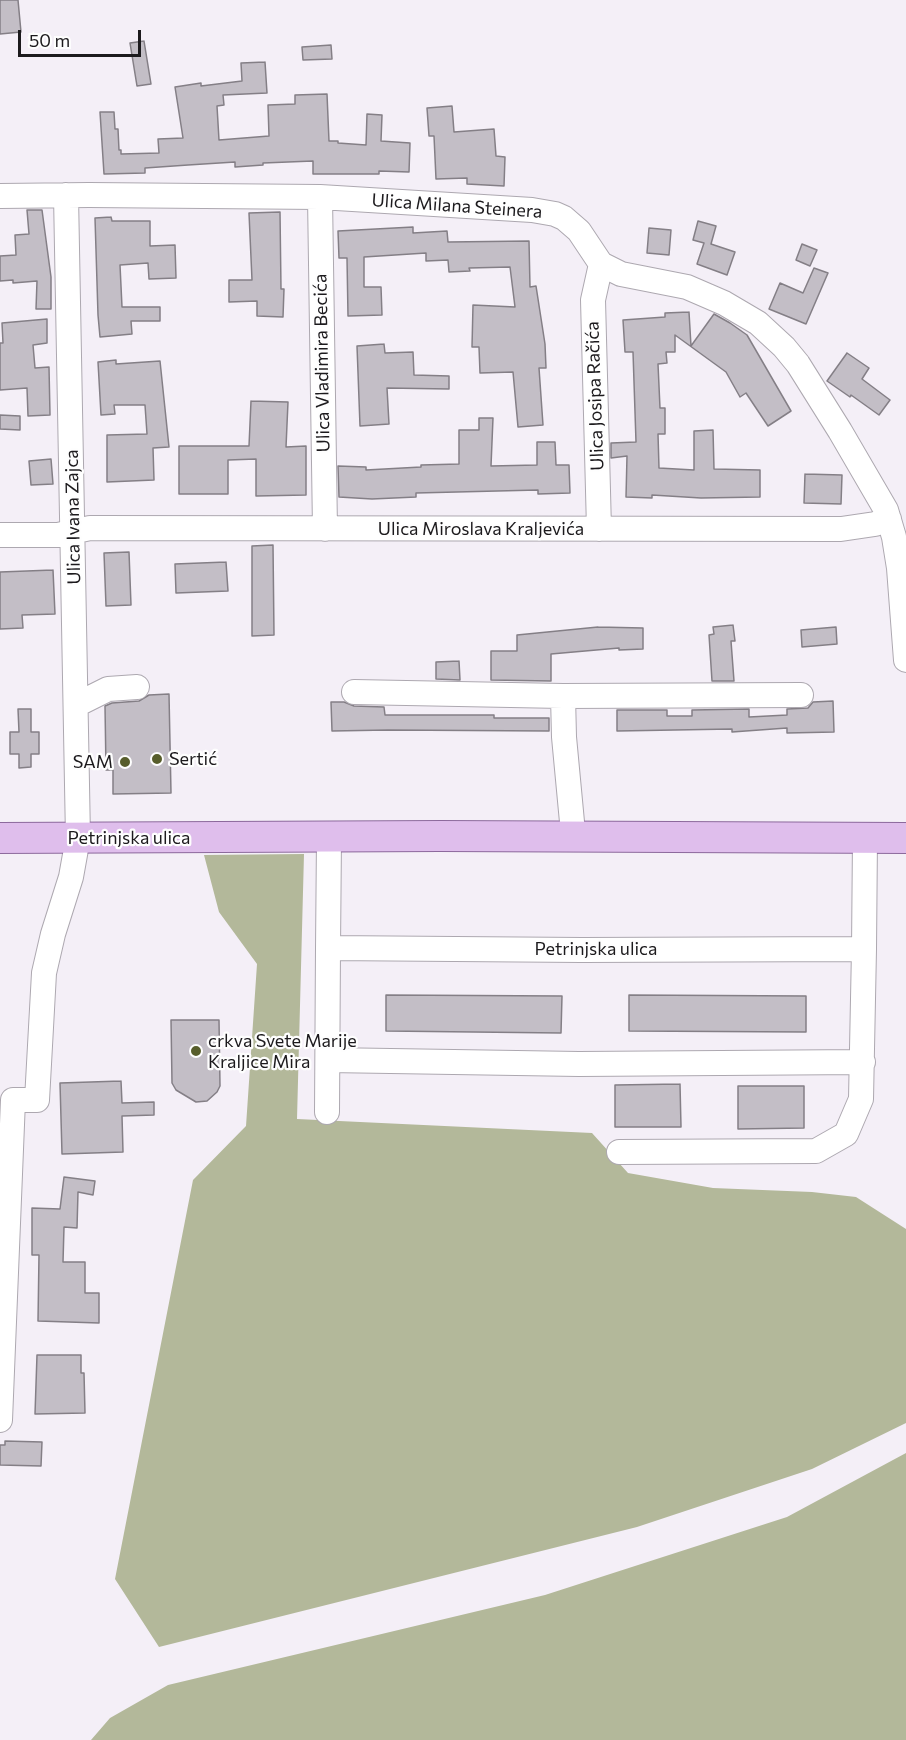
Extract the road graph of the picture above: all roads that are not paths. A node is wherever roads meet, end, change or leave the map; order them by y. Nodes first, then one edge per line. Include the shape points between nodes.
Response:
1 (66, 195) junction
2 (0, 196) edge
3 (321, 197) junction
4 (601, 264) junction
5 (889, 519) junction
6 (325, 529) junction
7 (599, 529) junction
8 (73, 532) junction
9 (0, 535) edge
10 (906, 660) edge
11 (137, 687) dead end
12 (354, 692) dead end
13 (801, 695) dead end
14 (563, 696) junction
15 (76, 705) junction
16 (572, 837) junction
17 (0, 838) edge
18 (78, 838) junction
19 (329, 838) junction
20 (865, 838) junction
21 (906, 838) edge
22 (328, 948) junction
23 (864, 949) junction
24 (328, 1060) junction
25 (863, 1062) junction
26 (7, 1100) edge
27 (327, 1112) dead end
28 (619, 1152) dead end
29 (0, 1420) edge

1 - 2 street, Ulica Milana Steinera
1 - 3 street, Ulica Milana Steinera
1 - 8 street, Ulica Ivana Zajca
3 - 4 street, Ulica Milana Steinera via 555,214 573,224
3 - 6 street, Ulica Vladimira Becića
4 - 5 street via 621,274 706,294 741,312 772,335 798,364
4 - 7 street, Ulica Josipa Račića via 593,300
5 - 7 street, Ulica Miroslava Kraljevića via 841,529
5 - 10 street via 899,568
6 - 7 street, Ulica Miroslava Kraljevića
6 - 8 street, Ulica Miroslava Kraljevića via 90,528
8 - 9 street, Ulica Miroslava Kraljevića
8 - 15 street, Ulica Ivana Zajca
11 - 15 street via 108,689
12 - 14 street
13 - 14 street
14 - 16 street
15 - 18 street, Ulica Ivana Zajca
16 - 19 main road, Petrinjska ulica
16 - 20 main road, Petrinjska ulica
17 - 18 main road, Petrinjska ulica
18 - 19 main road, Petrinjska ulica
18 - 26 street, Ulica Ivana Zajca via 44,973 38,1100
19 - 22 street
20 - 21 main road, Petrinjska ulica
20 - 23 street
22 - 23 street, Petrinjska ulica
22 - 24 street
23 - 25 street
24 - 25 street via 579,1064
24 - 27 street
25 - 28 street via 861,1099 846,1134 816,1151
26 - 29 street

